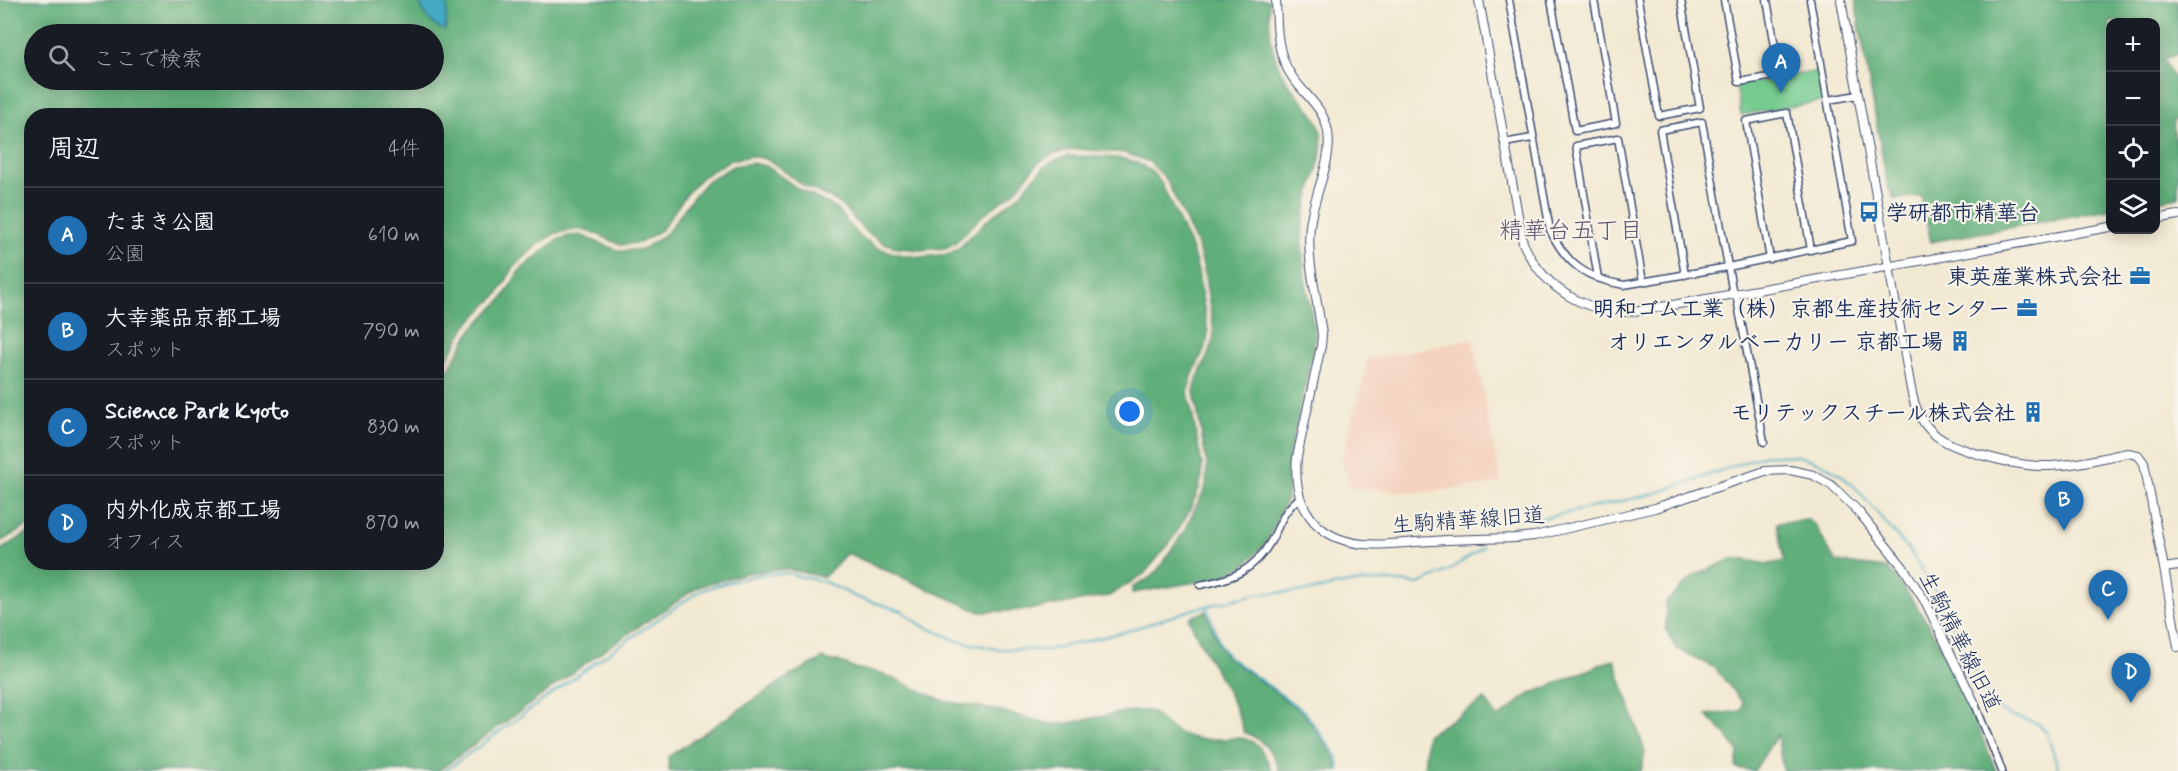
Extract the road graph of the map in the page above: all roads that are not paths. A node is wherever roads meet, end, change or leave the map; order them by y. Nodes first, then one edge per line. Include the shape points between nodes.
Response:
1 (1276, 0) edge
2 (1479, 0) edge
3 (1509, 0) edge
4 (1551, 0) edge
5 (1594, 0) edge
6 (1638, 0) edge
7 (1681, 0) edge
8 (1724, 0) edge
9 (1767, 0) edge
10 (1810, 0) edge
11 (1841, 0) edge
12 (1858, 95) junction
13 (1827, 100) junction
14 (1700, 108) junction
15 (1702, 123) junction
16 (1532, 138) junction
17 (1504, 143) junction
18 (2178, 215) edge
19 (2160, 218) edge
20 (2106, 228) edge
21 (1811, 250) junction
22 (1770, 259) junction
23 (1889, 266) junction
24 (1728, 267) junction
25 (1685, 275) junction
26 (1598, 278) junction
27 (1643, 282) junction
28 (1734, 294) junction
29 (1764, 442) dead end
30 (1299, 498) junction
31 (2178, 566) edge
32 (2164, 568) junction
33 (1200, 585) dead end
34 (2178, 647) edge
35 (1975, 704) joint
36 (2002, 771) edge

1 - 30 street, 生駒精華線旧道 via 1283,62 1322,112 1329,142 1310,227 1310,255 1322,335 1296,457
2 - 17 street
3 - 16 street
4 - 5 street via 1575,131 1616,123
6 - 14 street via 1659,116
7 - 14 street
8 - 9 street via 1739,82 1780,75
10 - 13 street
11 - 12 street
12 - 13 street
12 - 23 street
13 - 21 street via 1852,241
14 - 15 street
15 - 24 street
15 - 25 street via 1660,130
16 - 17 street
16 - 26 street via 1548,221 1556,242 1573,264
17 - 28 street via 1523,243 1542,273 1566,294 1597,308 1626,312
18 - 19 street
20 - 23 street
21 - 22 street
21 - 22 street via 1787,113 1746,121
22 - 24 street
23 - 28 street
23 - 32 street via 1914,403 1933,434 1949,444 2033,466 2128,453 2138,455 2144,463
24 - 25 street
24 - 28 street
25 - 27 street
26 - 27 street via 1624,285
26 - 27 street via 1576,146 1618,138
28 - 29 street
30 - 33 street via 1287,508 1270,543 1249,567 1228,579
30 - 35 street, 生駒精華線旧道 via 1318,527 1356,543 1515,538 1655,507 1765,471 1790,470 1813,475 1831,485 1858,511 1903,567 1926,603
31 - 32 street
32 - 34 street
35 - 36 street, 生駒精華線旧道

